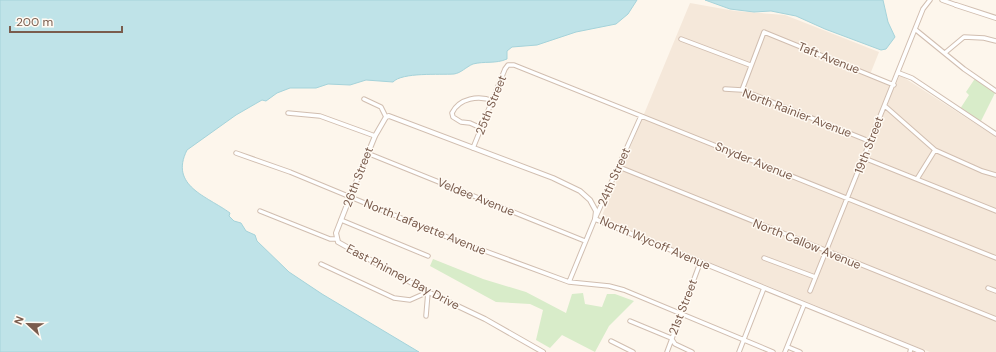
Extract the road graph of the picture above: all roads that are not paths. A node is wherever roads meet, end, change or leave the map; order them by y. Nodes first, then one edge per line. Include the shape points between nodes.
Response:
1 (930, 0) edge
2 (942, 0) edge
3 (953, 0) edge
4 (956, 5) junction
5 (996, 18) edge
6 (916, 30) junction
7 (681, 39) dead end
8 (996, 41) edge
9 (946, 52) junction
10 (511, 64) joint
11 (750, 65) junction
12 (899, 73) junction
13 (996, 84) edge
14 (894, 85) junction
15 (725, 89) dead end
16 (742, 90) junction
17 (995, 90) edge
18 (364, 99) dead end
19 (493, 100) junction
20 (885, 106) junction
21 (288, 113) dead end
22 (641, 116) junction
23 (386, 117) junction
24 (481, 128) junction
25 (996, 134) edge
26 (375, 136) junction
27 (869, 141) junction
28 (473, 148) junction
29 (935, 150) junction
30 (236, 153) dead end
31 (367, 153) junction
32 (864, 158) junction
33 (619, 167) junction
34 (996, 175) edge
35 (917, 179) junction
36 (350, 197) junction
37 (848, 198) junction
38 (260, 211) dead end
39 (996, 211) edge
40 (595, 219) junction
41 (342, 220) junction
42 (337, 239) junction
43 (585, 241) junction
44 (826, 251) junction
45 (428, 256) dead end
46 (764, 258) dead end
47 (996, 258) edge
48 (700, 263) junction
49 (321, 264) dead end
50 (815, 277) junction
51 (569, 282) junction
52 (764, 288) junction
53 (988, 288) dead end
54 (810, 291) dead end
55 (996, 291) edge
56 (428, 292) junction
57 (804, 305) junction
58 (681, 314) junction
59 (426, 316) dead end
60 (996, 320) edge
61 (630, 321) dead end
62 (671, 338) junction
63 (744, 339) junction
64 (611, 341) dead end
65 (788, 347) junction
66 (911, 350) edge
67 (543, 352) edge
68 (633, 352) edge
69 (667, 352) edge
70 (692, 352) edge
71 (740, 352) edge
72 (773, 352) edge
73 (785, 352) edge
74 (800, 352) edge
75 (922, 352) edge

1 - 6 street, 19th Street via 923,9
2 - 4 street
3 - 4 street
4 - 5 street
6 - 9 street
6 - 12 street, 19th Street
7 - 11 street
8 - 9 street via 964,37
9 - 17 street via 964,69
10 - 19 street, 25th Street via 505,69
10 - 22 street, Snyder Avenue
11 - 14 street, Taft Avenue via 764,32
11 - 16 street
12 - 14 street, 19th Street
12 - 25 street via 912,78
13 - 17 street
14 - 20 street, 19th Street
15 - 16 street, North Rainier Avenue
16 - 27 street, North Rainier Avenue
18 - 23 street via 381,107
19 - 24 street, 25th Street
19 - 24 street via 472,97 452,113 458,121
20 - 27 street, 19th Street
20 - 29 street
21 - 26 street via 336,120
22 - 33 street, 24th Street
22 - 37 street, Snyder Avenue
23 - 26 street, 26th Street
23 - 28 street, North Wycoff Avenue
24 - 28 street, 25th Street
26 - 31 street, 26th Street
27 - 32 street, 19th Street
28 - 40 street, North Wycoff Avenue via 580,191 596,210
29 - 34 street
29 - 35 street
30 - 36 street, North Lafayette Avenue
31 - 36 street, 26th Street
31 - 43 street, Veldee Avenue
32 - 35 street
32 - 37 street, 19th Street
33 - 40 street, 24th Street
33 - 44 street, North Callow Avenue
35 - 39 street
36 - 41 street, 26th Street
36 - 51 street, North Lafayette Avenue via 447,237
37 - 44 street, 19th Street
37 - 47 street, Snyder Avenue
38 - 42 street, East Phinney Bay Drive via 330,239
40 - 43 street, 24th Street
40 - 48 street, North Wycoff Avenue
41 - 42 street, 26th Street via 336,234
41 - 45 street
42 - 56 street, East Phinney Bay Drive via 342,245
43 - 51 street, 24th Street
44 - 50 street, 19th Street
44 - 60 street, North Callow Avenue
46 - 50 street
48 - 52 street, North Wycoff Avenue
48 - 58 street, 21st Street
49 - 56 street via 394,298 410,300
50 - 54 street, 19th Street
51 - 58 street, North Lafayette Avenue via 624,290
52 - 57 street, North Wycoff Avenue
52 - 63 street
53 - 55 street
56 - 59 street
56 - 67 street, East Phinney Bay Drive via 485,319
57 - 65 street
57 - 66 street, North Wycoff Avenue
58 - 62 street, 21st Street
58 - 63 street, North Lafayette Avenue
61 - 62 street
62 - 69 street, 21st Street
62 - 70 street via 674,344
63 - 71 street
63 - 72 street, North Lafayette Avenue
64 - 68 street
65 - 73 street
65 - 74 street
66 - 75 street, North Wycoff Avenue

